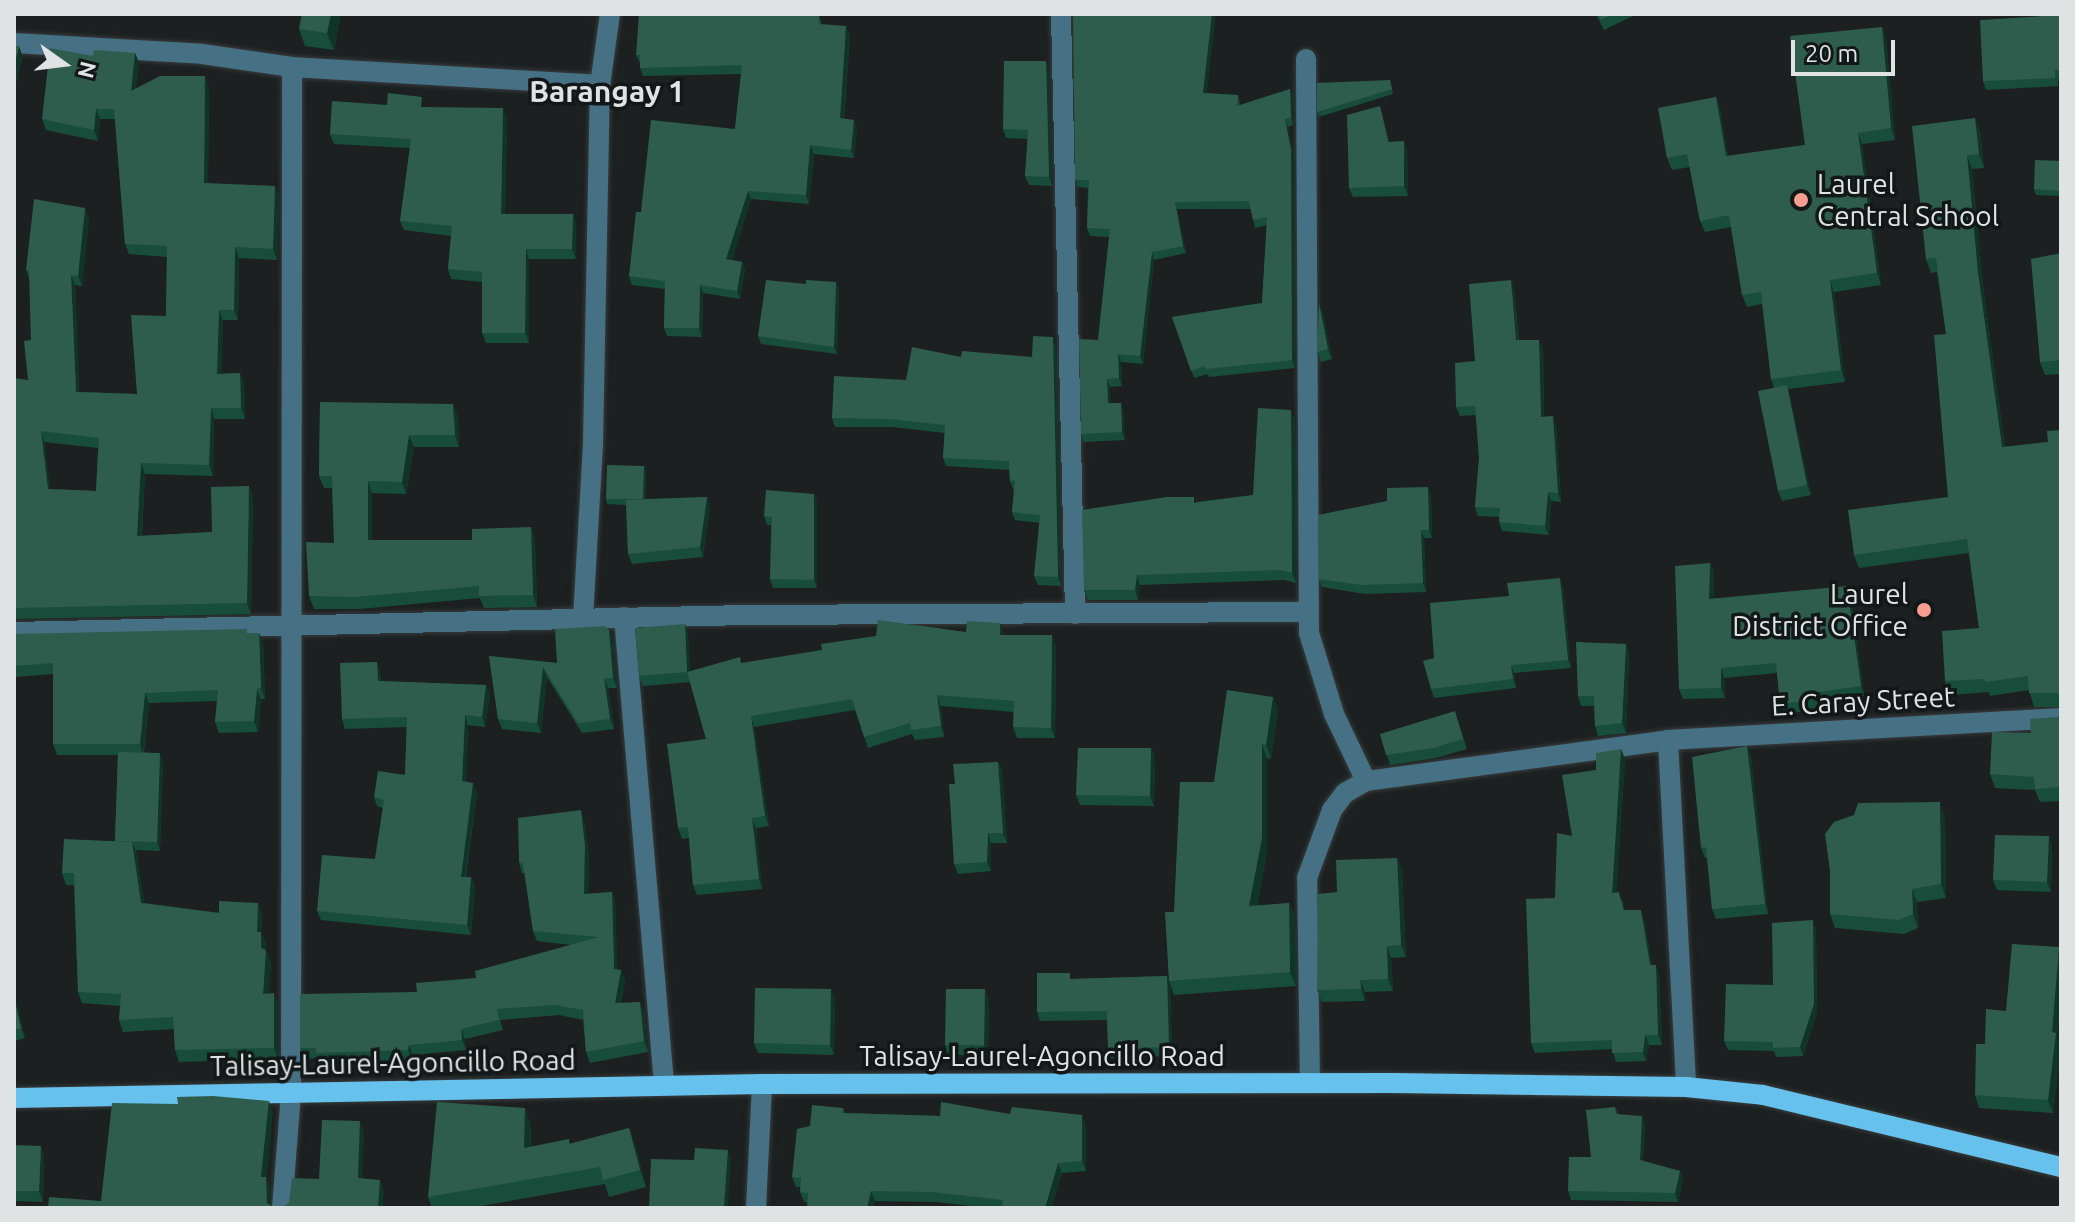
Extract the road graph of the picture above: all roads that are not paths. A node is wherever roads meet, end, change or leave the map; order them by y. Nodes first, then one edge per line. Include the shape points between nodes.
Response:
1 (610, 14) edge
2 (1061, 14) edge
3 (14, 43) edge
4 (1306, 59) dead end
5 (292, 67) junction
6 (600, 85) junction
7 (1308, 612) junction
8 (1075, 614) junction
9 (624, 617) junction
10 (583, 618) junction
11 (293, 624) junction
12 (14, 632) edge
13 (2061, 718) edge
14 (1668, 740) junction
15 (1366, 781) junction
16 (1310, 1083) junction
17 (762, 1084) junction
18 (664, 1085) junction
19 (1686, 1087) junction
20 (291, 1093) junction
21 (14, 1098) edge
22 (2061, 1167) edge
23 (282, 1208) edge
24 (756, 1208) edge

1 - 6 street
2 - 8 street
3 - 5 street via 202,54
4 - 7 street
5 - 6 street
5 - 11 street
6 - 10 street via 593,444
7 - 8 street
7 - 15 street via 1309,633 1334,714
8 - 9 street
9 - 10 street
9 - 18 street
10 - 11 street
11 - 12 street
11 - 20 street
13 - 14 street, E. Caray Street
14 - 15 street, E. Caray Street
14 - 19 street
15 - 16 street via 1345,793 1332,810 1307,878
16 - 17 main road, Talisay-Laurel-Agoncillo Road
16 - 19 main road, Talisay-Laurel-Agoncillo Road
17 - 18 main road, Talisay-Laurel-Agoncillo Road
17 - 24 street
18 - 20 main road, Talisay-Laurel-Agoncillo Road
19 - 22 main road, Talisay-Laurel-Agoncillo Road via 1763,1095
20 - 21 main road, Talisay-Laurel-Agoncillo Road
20 - 23 street

